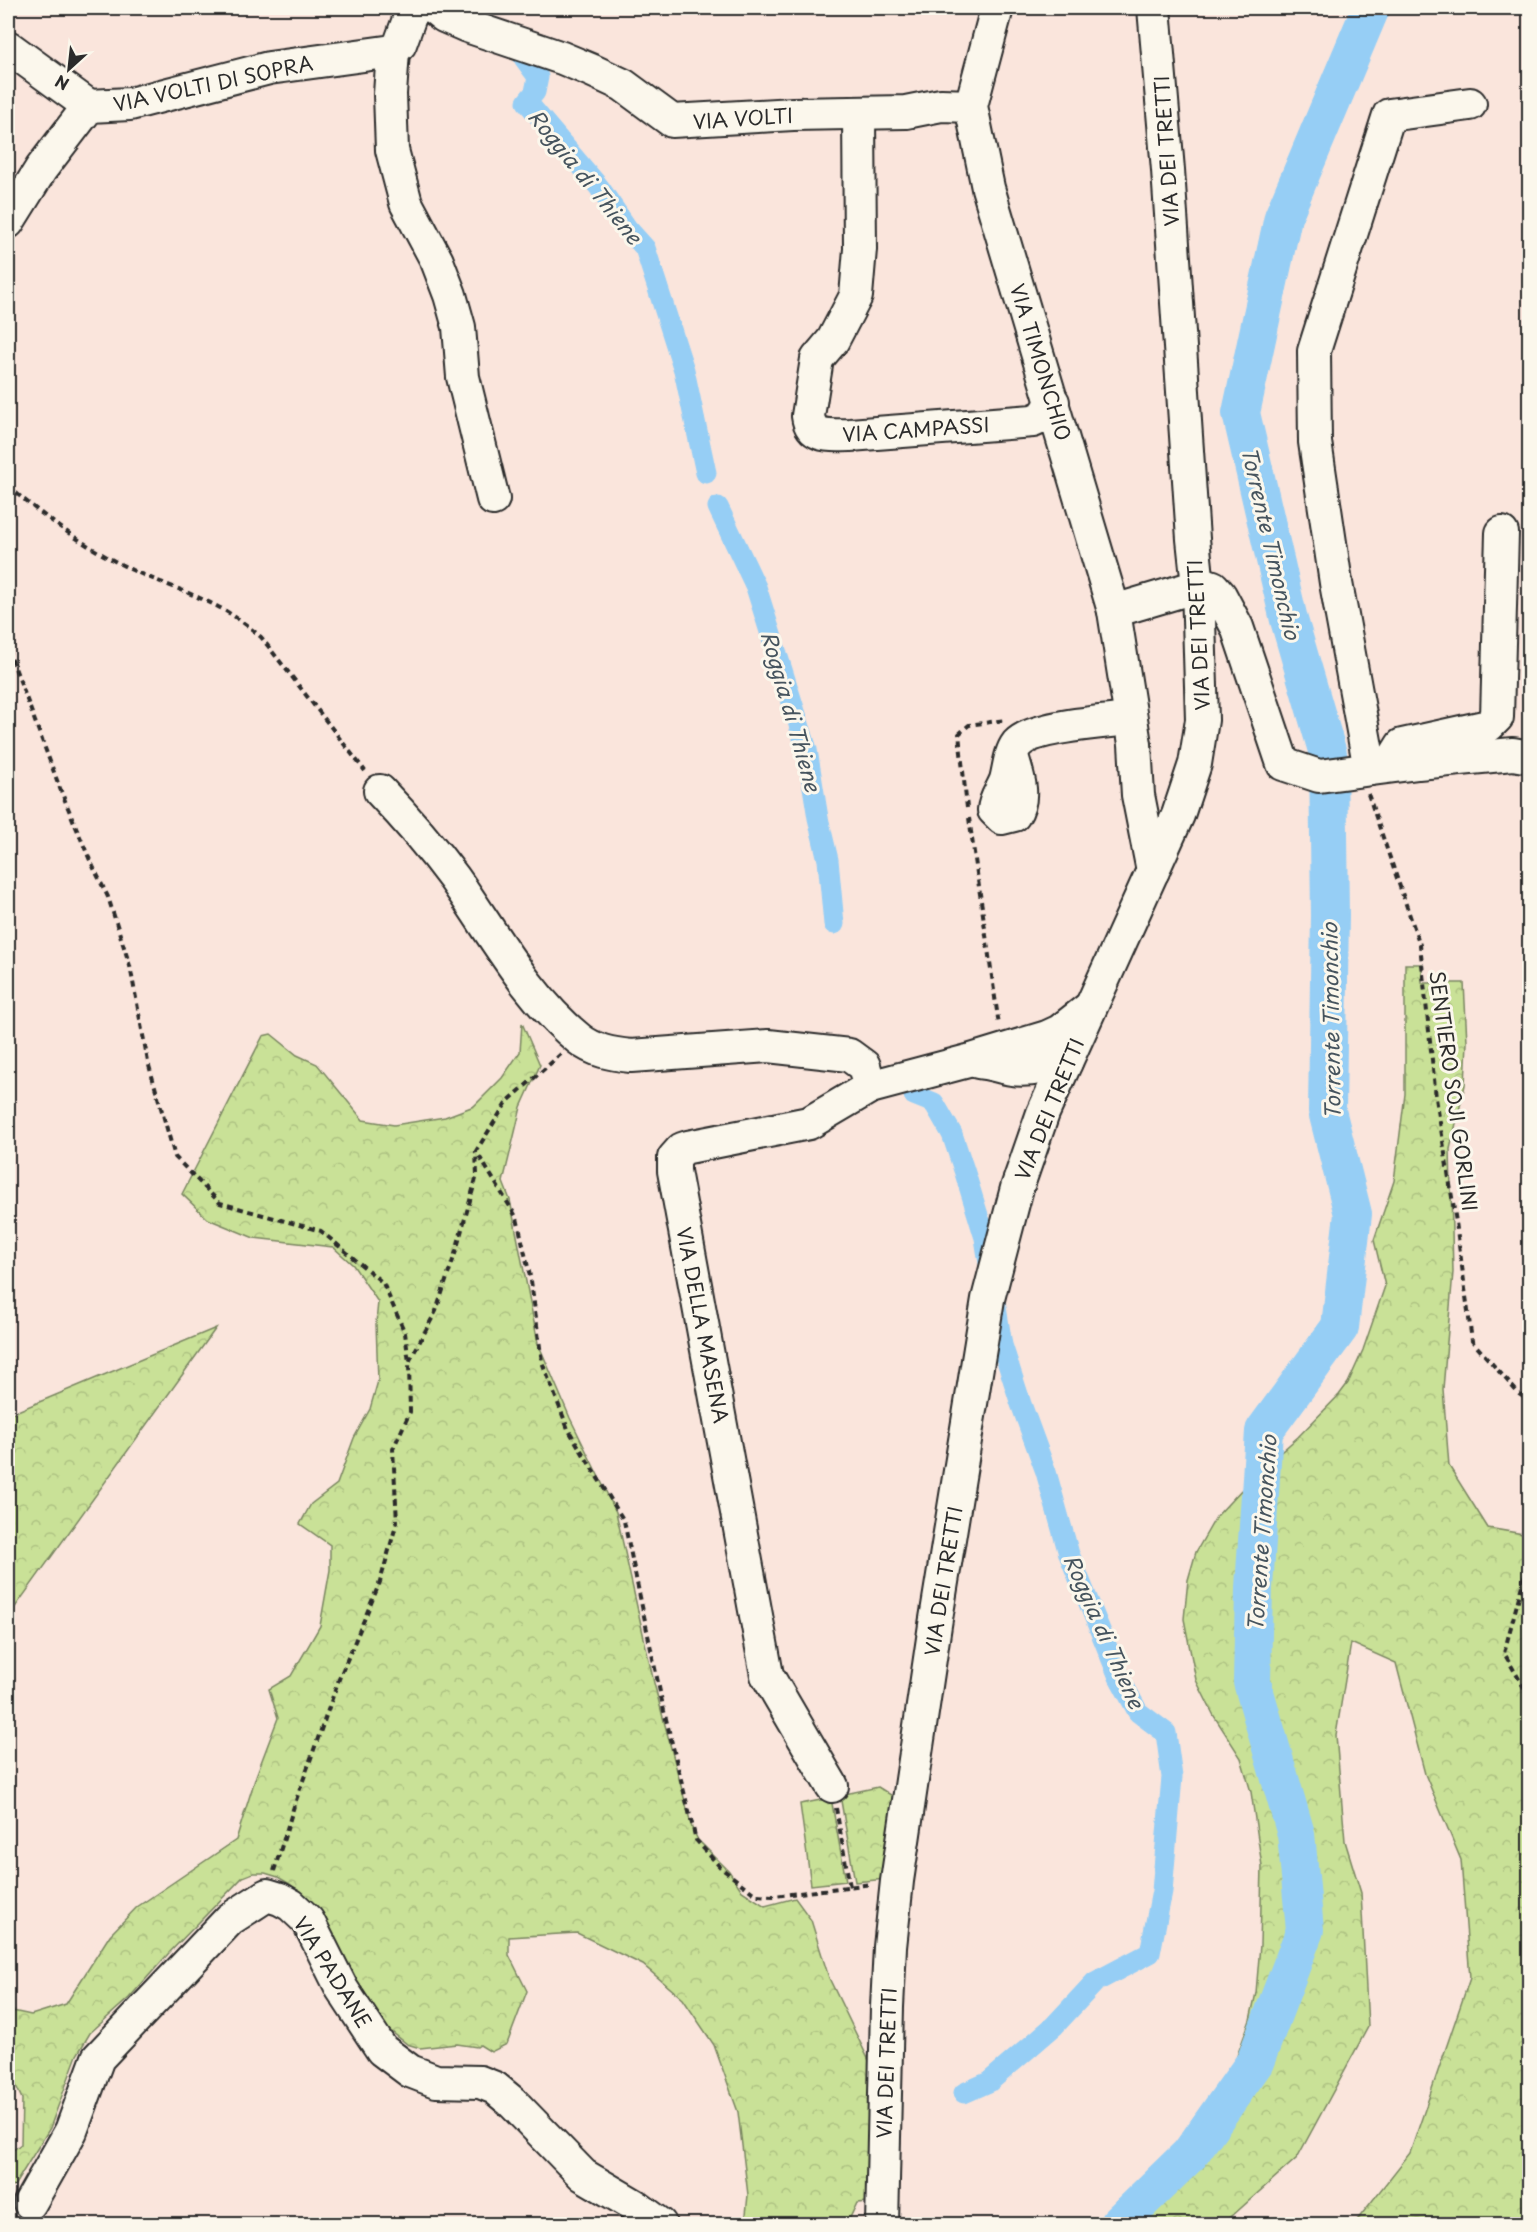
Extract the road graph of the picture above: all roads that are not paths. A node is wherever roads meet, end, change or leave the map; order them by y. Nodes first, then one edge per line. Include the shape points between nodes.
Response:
1 (413, 8) edge
2 (434, 8) edge
3 (997, 8) edge
4 (1154, 8) edge
5 (8, 47) edge
6 (393, 51) junction
7 (1470, 104) dead end
8 (89, 106) junction
9 (971, 106) junction
10 (859, 113) junction
11 (8, 222) edge
12 (1053, 402) junction
13 (493, 499) dead end
14 (1502, 533) dead end
15 (1198, 586) junction
16 (1114, 611) junction
17 (1130, 718) junction
18 (1012, 756) dead end
19 (1530, 756) edge
20 (1368, 769) junction
21 (380, 791) road end
22 (1153, 871) junction
23 (1091, 1007) junction
24 (1006, 1060) junction
25 (1066, 1062) junction
26 (870, 1087) junction
27 (1043, 1113) junction
28 (832, 1786) road end
29 (30, 2203) dead end
30 (660, 2224) edge
31 (882, 2224) edge

1 - 6 street via 400,44
2 - 10 street, VIA VOLTI via 467,26 593,70 623,85 672,121
3 - 9 street, VIA TIMONCHIO
4 - 15 street, VIA DEI TRETTI
5 - 8 street
6 - 8 street, VIA VOLTI DI SOPRA via 269,68 130,104
6 - 13 street via 392,150 406,203 450,295 459,327 463,377
7 - 20 street via 1389,115 1314,351 1315,442
8 - 11 street, VIA VOLTI DI SOPRA via 47,160
9 - 10 street, VIA VOLTI
9 - 12 street, VIA TIMONCHIO via 988,188
10 - 12 street, VIA CAMPASSI via 860,249 856,296 833,340 817,359 808,416 813,431 850,435 1033,421 1044,416
12 - 16 street, VIA TIMONCHIO
14 - 20 street via 1497,717 1488,726 1402,745
15 - 16 street
15 - 20 street via 1213,587 1237,627 1283,764 1319,776
15 - 22 street, VIA DEI TRETTI via 1202,720 1188,788
16 - 17 street, VIA TIMONCHIO
17 - 18 street via 1039,732 1017,744
17 - 22 street, VIA TIMONCHIO via 1138,795
19 - 20 street via 1513,754
21 - 26 street via 425,839 551,1013 581,1041 596,1049 631,1056 768,1046 849,1055 864,1066
22 - 23 street, VIA DEI TRETTI
23 - 24 street via 1068,1025
23 - 25 street, VIA DEI TRETTI
24 - 25 street, VIA DELLA MASENA via 1037,1050
24 - 26 street, VIA DELLA MASENA via 968,1061
24 - 27 street via 1035,1094
25 - 27 street, VIA DEI TRETTI
26 - 28 street, VIA DELLA MASENA via 809,1123 696,1145 682,1149 674,1158 767,1675
27 - 31 street, VIA DEI TRETTI via 1017,1188 988,1299 897,1881 887,2007
29 - 30 street, VIA PADANE via 71,2131 98,2058 230,1919 267,1895 291,1905 308,1922 342,1989 382,2050 410,2071 436,2081 480,2082 495,2088 583,2175

